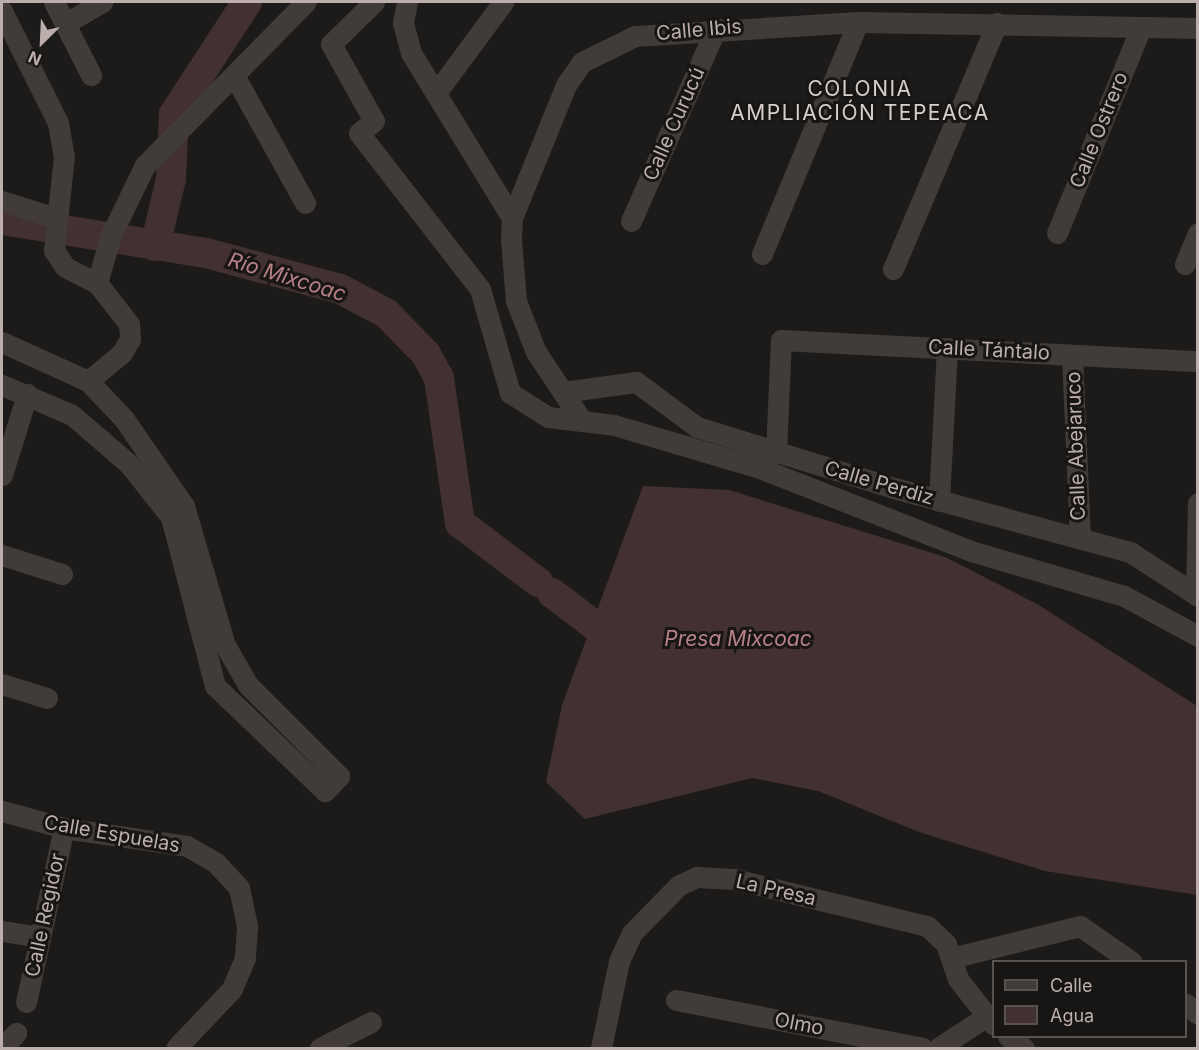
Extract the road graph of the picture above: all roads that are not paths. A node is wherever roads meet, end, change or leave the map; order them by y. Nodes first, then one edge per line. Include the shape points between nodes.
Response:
1 (13, 2) edge
2 (54, 2) edge
3 (102, 2) edge
4 (306, 2) edge
5 (374, 2) edge
6 (407, 2) edge
7 (503, 2) edge
8 (2, 10) edge
9 (858, 22) junction
10 (66, 23) junction
11 (997, 23) junction
12 (1141, 27) junction
13 (716, 28) junction
14 (1197, 28) edge
15 (91, 75) dead end
16 (227, 84) junction
17 (436, 93) junction
18 (2, 201) edge
19 (305, 203) dead end
20 (512, 218) junction
21 (56, 219) junction
22 (631, 221) dead end
23 (1057, 233) dead end
24 (1197, 233) edge
25 (762, 254) dead end
26 (1185, 264) dead end
27 (893, 269) dead end
28 (98, 282) junction
29 (2, 342) edge
30 (947, 348) junction
31 (1072, 355) junction
32 (1197, 361) edge
33 (88, 381) junction
34 (2, 385) edge
35 (27, 394) junction
36 (572, 407) junction
37 (776, 453) junction
38 (2, 475) edge
39 (939, 501) junction
40 (1197, 502) edge
41 (1080, 538) junction
42 (2, 555) edge
43 (63, 574) dead end
44 (1197, 596) edge
45 (1197, 636) edge
46 (2, 684) edge
47 (47, 698) dead end
48 (2, 811) edge
49 (64, 828) junction
50 (2, 931) edge
51 (40, 938) junction
52 (951, 958) junction
53 (1129, 960) edge
54 (676, 1000) dead end
55 (26, 1002) dead end
56 (371, 1022) dead end
57 (989, 1022) edge
58 (1011, 1038) edge
59 (176, 1048) edge
60 (320, 1048) edge
61 (601, 1048) edge
62 (922, 1048) edge
63 (938, 1048) edge
64 (1024, 1048) edge

1 - 8 street
2 - 10 street
3 - 10 street
4 - 16 street
5 - 36 street via 331,44 374,121 360,133 480,289 510,393 548,417
6 - 17 street via 404,23 411,52
7 - 17 street
8 - 21 street via 58,123 64,156
9 - 11 street, Calle Ibis
9 - 13 street, Calle Ibis
9 - 25 street
10 - 15 street
11 - 12 street, Calle Ibis
11 - 27 street
12 - 14 street, Calle Ibis
12 - 23 street, Calle Ostrero
13 - 20 street, Calle Ibis via 635,36 582,62 553,112
13 - 22 street, Calle Curucú
16 - 19 street
16 - 28 street via 145,165 111,235
17 - 20 street
18 - 21 street
20 - 36 street, Calle Ibis via 516,301 536,352
21 - 28 street via 54,250 65,267
24 - 26 street
28 - 33 street via 129,324 130,339 122,353
29 - 33 street
30 - 31 street, Calle Tántalo
30 - 37 street, Calle Tántalo via 781,340
30 - 39 street
31 - 32 street, Calle Tántalo
31 - 41 street, Calle Abejaruco
33 - 35 street via 124,419 184,506 225,645 248,684 339,776 325,791 215,686 171,517 129,464 72,415
34 - 35 street
35 - 38 street
36 - 37 street, Calle Perdiz via 636,382 697,428
36 - 45 street, Calle Perdiz via 614,424 757,467 971,551 1124,596
37 - 39 street, Calle Perdiz
39 - 41 street, Calle Perdiz
40 - 44 street
41 - 44 street, Calle Perdiz via 1130,552
42 - 43 street
46 - 47 street
48 - 49 street, Calle Espuelas
49 - 51 street, Calle Regidor
49 - 59 street, Calle Espuelas via 187,846 216,863 239,888 247,927 245,958 232,989
50 - 51 street
51 - 55 street, Calle Regidor
52 - 53 street via 1080,926
52 - 57 street via 958,979
52 - 61 street, La Presa via 938,933 734,879 697,877 679,885 632,933 611,990
54 - 62 street, Olmo
56 - 60 street
57 - 63 street
58 - 64 street

